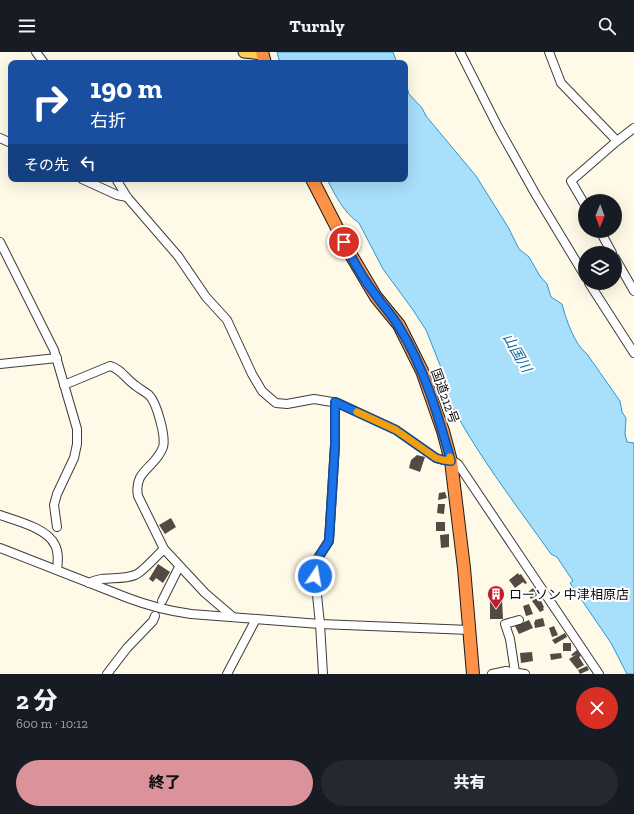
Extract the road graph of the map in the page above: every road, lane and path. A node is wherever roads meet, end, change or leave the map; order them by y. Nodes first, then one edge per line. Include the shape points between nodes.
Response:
1 (244, 52) edge
2 (460, 52) edge
3 (550, 52) edge
4 (263, 56) edge
5 (634, 128) edge
6 (617, 141) junction
7 (89, 182) edge
8 (118, 182) edge
9 (314, 182) edge
10 (579, 194) edge
11 (127, 197) junction
12 (0, 242) edge
13 (578, 264) edge
14 (622, 270) edge
15 (594, 290) edge
16 (634, 291) edge
17 (634, 353) edge
18 (57, 358) junction
19 (0, 364) edge
20 (64, 385) junction
21 (335, 402) junction
22 (451, 461) junction
23 (0, 515) edge
24 (56, 527) dead end
25 (0, 548) edge
26 (164, 549) junction
27 (179, 567) junction
28 (57, 570) junction
29 (89, 583) junction
30 (162, 601) dead end
31 (156, 616) dead end
32 (233, 617) junction
33 (256, 619) junction
34 (519, 620) dead end
35 (320, 624) junction
36 (470, 630) junction
37 (515, 672) junction
38 (107, 674) edge
39 (227, 674) edge
40 (323, 674) edge
41 (472, 674) edge
42 (492, 674) edge
43 (525, 674) edge
44 (599, 674) edge

1 - 4 main road
2 - 13 street via 536,195
3 - 6 street via 562,83
5 - 6 street
6 - 10 street via 571,181
7 - 11 street
8 - 11 street
9 - 22 highway, 国道212号 via 351,255 376,297 398,325 422,371
11 - 21 street via 178,256 206,297 226,320 262,391 276,403 287,404 314,399
12 - 18 street
14 - 16 street
15 - 17 street
18 - 19 street
18 - 20 street
20 - 24 street via 77,429 78,444 54,505
20 - 26 street via 110,366 115,367 149,396 158,409 163,447 139,478 136,488
21 - 22 street via 396,430 436,458
21 - 35 street via 329,541 315,567
22 - 36 highway, 国道212号
22 - 44 street via 458,464 483,499
23 - 28 street via 37,529 49,537 58,552
25 - 28 street
26 - 27 street
26 - 29 street via 137,574 96,579
27 - 30 street
27 - 32 street
28 - 29 street
29 - 32 street via 146,605 170,611
31 - 38 street
32 - 33 street
33 - 35 street
33 - 39 street
34 - 37 street via 505,624
35 - 36 street
35 - 40 street
36 - 41 highway, 国道212号
37 - 42 street
37 - 43 street

